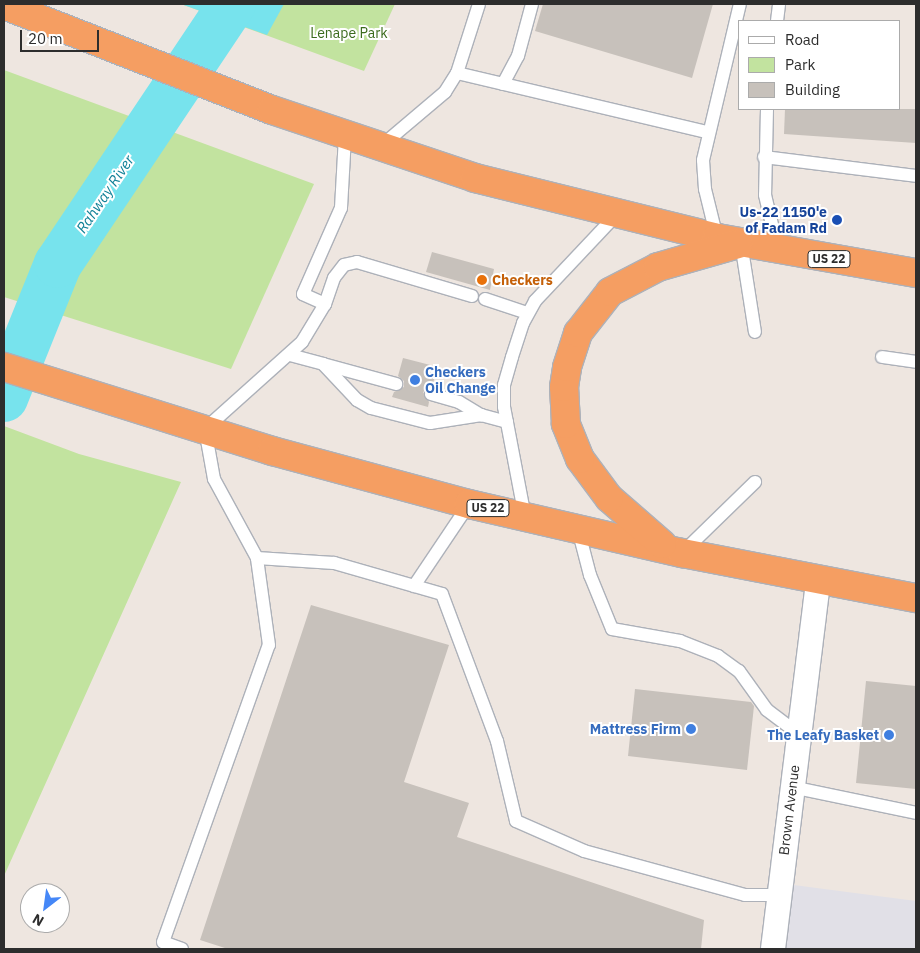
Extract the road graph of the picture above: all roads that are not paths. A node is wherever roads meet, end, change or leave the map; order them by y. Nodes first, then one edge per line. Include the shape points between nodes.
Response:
1 (479, 4) edge
2 (532, 4) edge
3 (740, 4) edge
4 (779, 4) edge
5 (4, 5) edge
6 (777, 20) edge
7 (457, 73) junction
8 (503, 84) junction
9 (767, 110) edge
10 (707, 132) junction
11 (345, 136) junction
12 (380, 148) junction
13 (764, 156) junction
14 (916, 176) edge
15 (617, 214) junction
16 (729, 241) junction
17 (778, 250) junction
18 (916, 273) edge
19 (472, 296) dead end
20 (485, 300) dead end
21 (325, 304) junction
22 (527, 313) junction
23 (755, 332) dead end
24 (290, 355) junction
25 (882, 357) dead end
26 (916, 362) edge
27 (323, 364) junction
28 (4, 367) edge
29 (396, 384) dead end
30 (431, 394) dead end
31 (481, 415) junction
32 (507, 422) junction
33 (205, 429) junction
34 (755, 482) dead end
35 (469, 504) junction
36 (525, 517) junction
37 (578, 529) junction
38 (676, 551) junction
39 (257, 558) junction
40 (818, 581) junction
41 (414, 586) junction
42 (916, 598) edge
43 (798, 734) junction
44 (792, 787) junction
45 (916, 813) edge
46 (779, 895) junction
47 (182, 949) edge
48 (773, 949) edge

1 - 7 lane
2 - 8 lane via 518,56
3 - 10 lane
4 - 6 lane
5 - 11 highway, US 22
7 - 8 lane
7 - 12 lane via 445,92
8 - 10 lane
9 - 13 lane
10 - 16 lane via 703,174
11 - 12 highway, US 22
11 - 21 lane via 341,208 303,294
12 - 15 highway, US 22 via 475,178
13 - 14 lane
13 - 17 lane via 765,196
15 - 16 highway, US 22
15 - 22 lane
16 - 17 highway, US 22
16 - 23 lane
16 - 38 highway via 658,268 610,292 578,333 567,367 565,414 580,459 626,516
17 - 18 highway, US 22
19 - 21 lane via 350,262 334,278
20 - 22 lane
21 - 24 lane via 310,331
22 - 32 lane via 504,385
24 - 27 lane
24 - 33 lane
25 - 26 lane
27 - 29 lane
27 - 31 lane via 357,400 371,408 430,422
28 - 33 highway, US 22
30 - 31 lane via 459,402
31 - 32 lane
32 - 36 lane
33 - 35 highway, US 22 via 272,451
33 - 39 lane via 214,479
34 - 38 lane
35 - 36 highway, US 22
35 - 41 lane
36 - 37 highway, US 22
37 - 38 highway, US 22
37 - 43 lane via 590,575 612,629 680,642 718,656 739,672 767,710
38 - 40 highway, US 22
39 - 41 lane via 334,563
39 - 47 lane via 269,645 163,942
40 - 42 highway, US 22
40 - 43 street, Brown Avenue
41 - 46 lane via 442,594 497,741 516,820 584,851 745,894
43 - 44 street, Brown Avenue
44 - 45 lane
44 - 46 street, Brown Avenue
46 - 48 street, Brown Avenue

